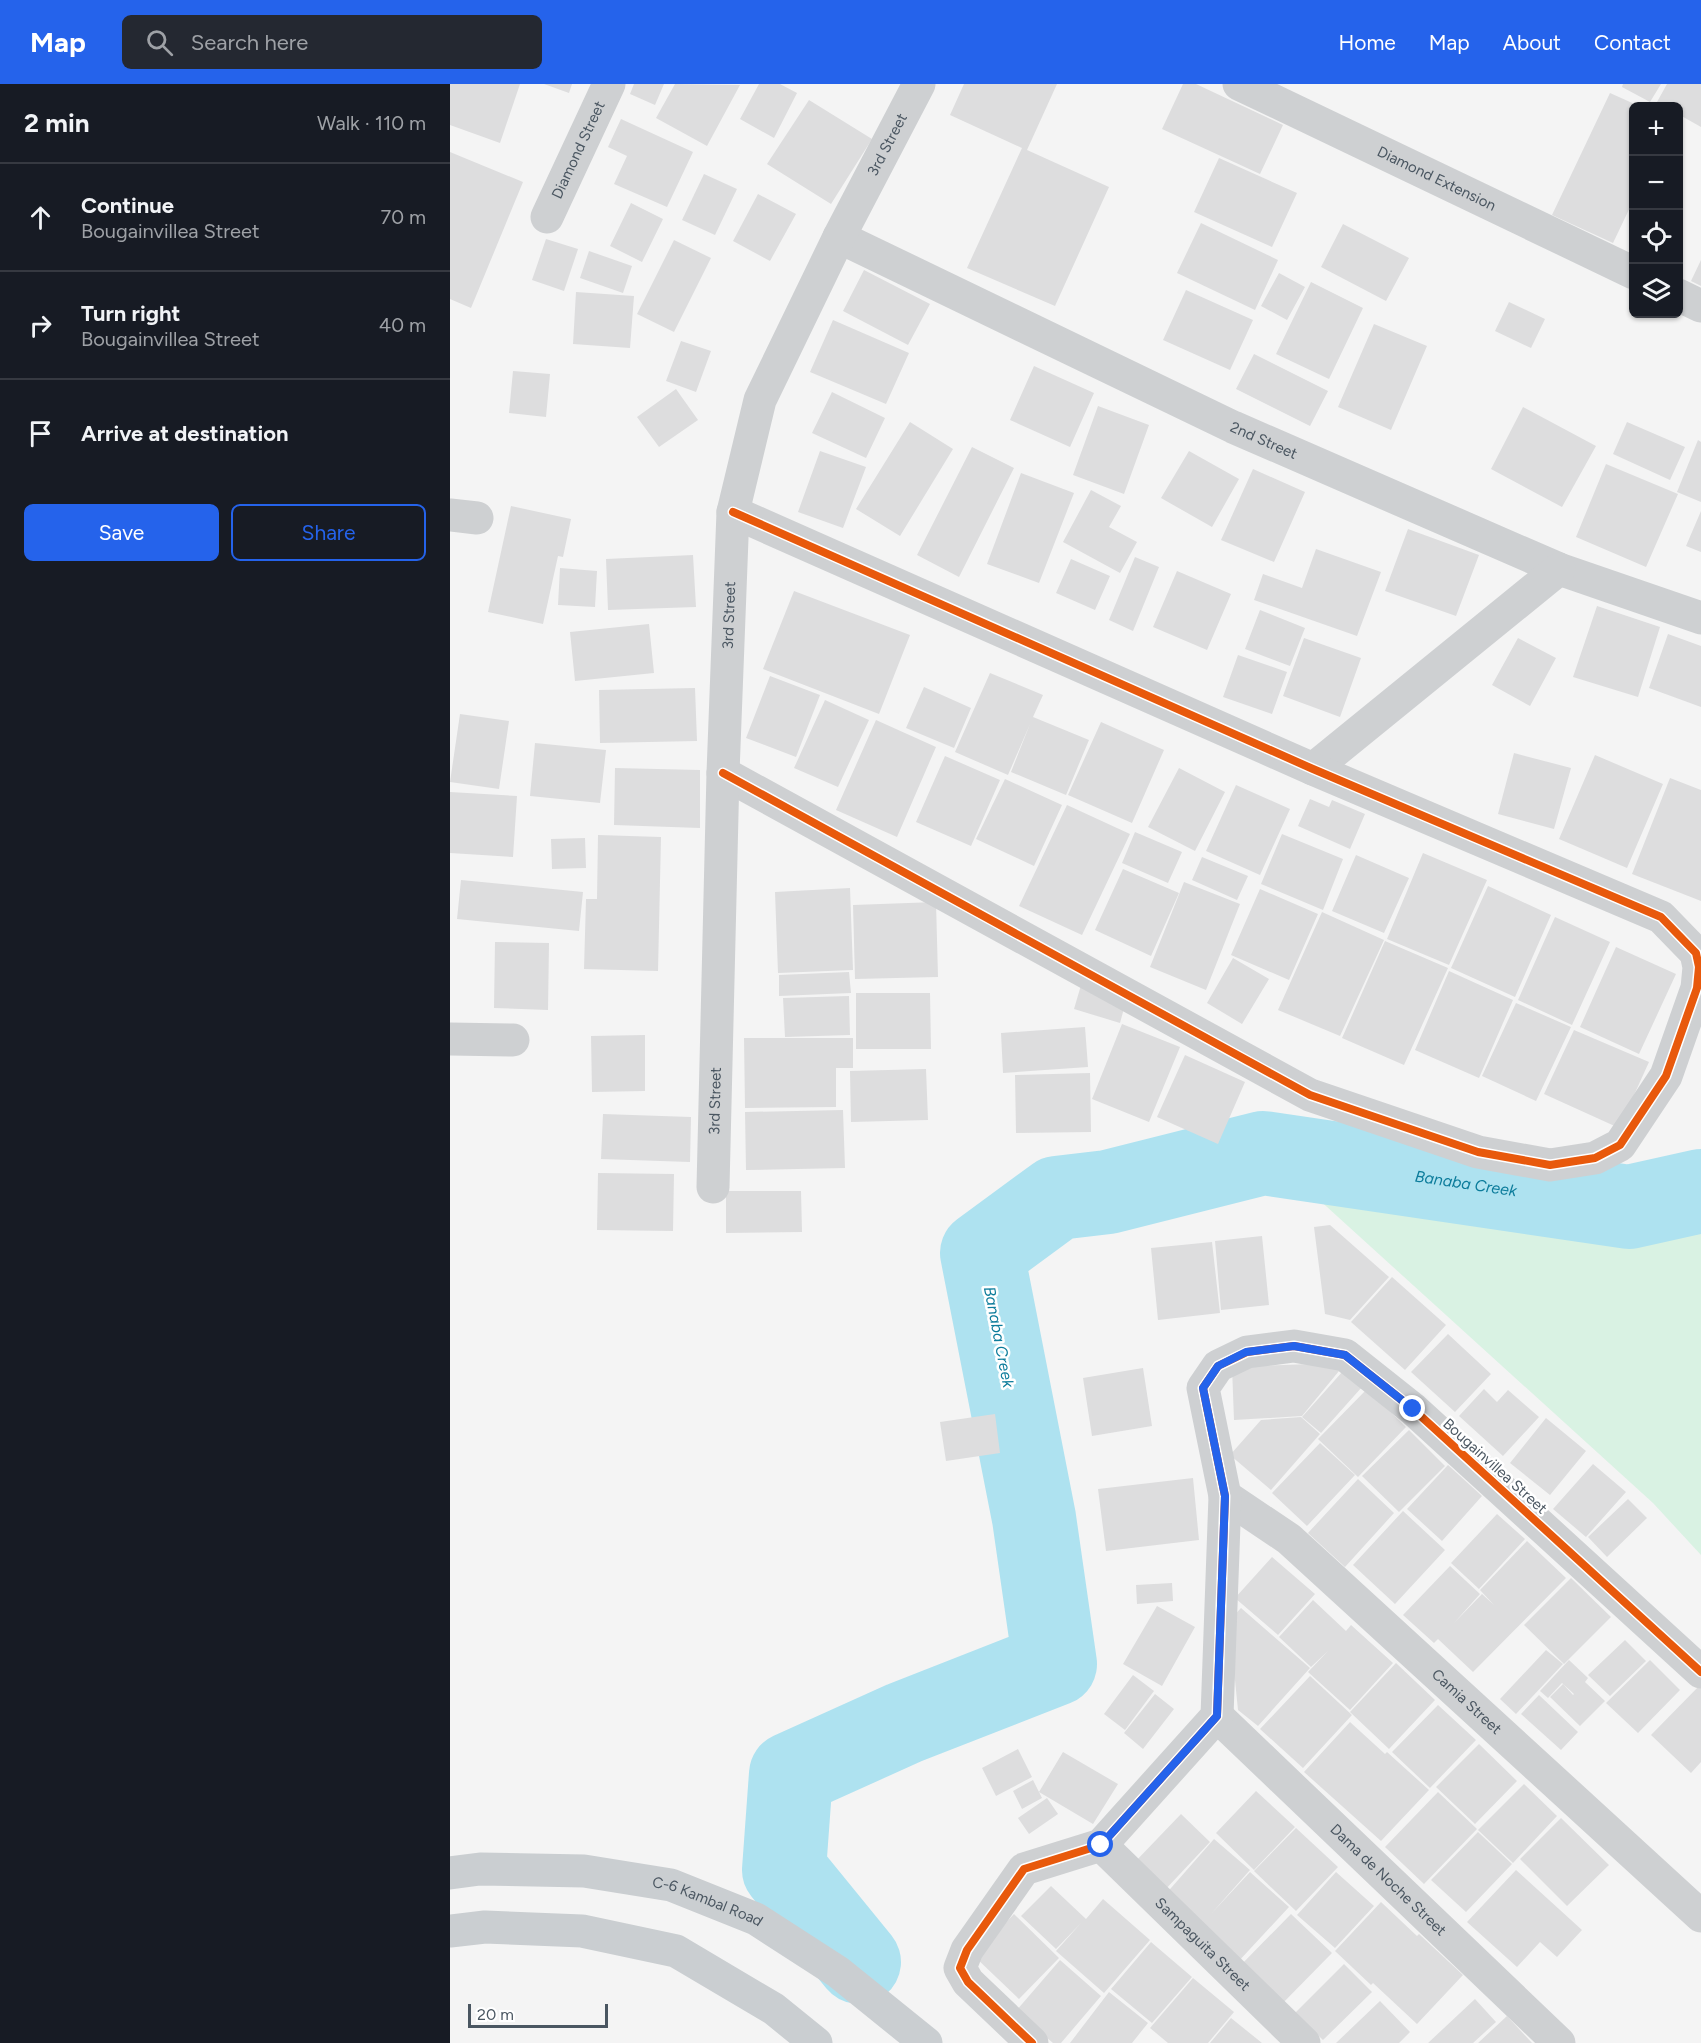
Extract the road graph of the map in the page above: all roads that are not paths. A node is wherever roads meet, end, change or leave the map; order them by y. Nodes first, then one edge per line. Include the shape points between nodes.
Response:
1 (609, 84) edge
2 (919, 84) edge
3 (1239, 84) edge
4 (547, 217) dead end
5 (839, 237) junction
6 (1629, 271) edge
7 (1683, 297) edge
8 (1701, 306) edge
9 (733, 512) junction
10 (1559, 569) junction
11 (1701, 618) edge
12 (1313, 769) junction
13 (723, 773) junction
14 (450, 1039) edge
15 (513, 1040) dead end
16 (713, 1187) dead end
17 (1225, 1496) junction
18 (1701, 1671) edge
19 (1217, 1716) junction
20 (1101, 1845) junction
21 (450, 1874) edge
22 (1701, 1916) edge
23 (450, 1931) edge
24 (816, 2043) edge
25 (926, 2043) edge
26 (1032, 2043) edge
27 (1304, 2043) edge
28 (1559, 2043) edge

1 - 4 street, Diamond Street
2 - 5 street, 3rd Street
3 - 6 street, Diamond Extension
5 - 9 street, 3rd Street via 760,400
5 - 10 street, 2nd Street via 1233,427
7 - 8 street
9 - 12 street
9 - 13 street, 3rd Street
10 - 11 street, 2nd Street
10 - 12 street
12 - 13 street via 1661,917 1696,953 1697,988 1666,1076 1620,1145 1595,1158 1550,1165 1478,1152 1310,1095
13 - 16 street, 3rd Street
14 - 15 street
17 - 18 street, Bougainvillea Street via 1203,1388 1218,1366 1246,1352 1294,1346 1345,1355 1413,1409
17 - 19 street, Bougainvillea Street
17 - 22 street, Camia Street via 1289,1539
19 - 20 street
19 - 28 street, Dama de Noche Street
20 - 26 street via 1024,1869 967,1950 960,1968 968,1982
20 - 27 street, Sampaguita Street
21 - 25 main road, C-6 Kambal Road via 480,1869 584,1871 671,1886 756,1919 838,1972
23 - 24 main road via 485,1927 582,1931 676,1951 774,2009

